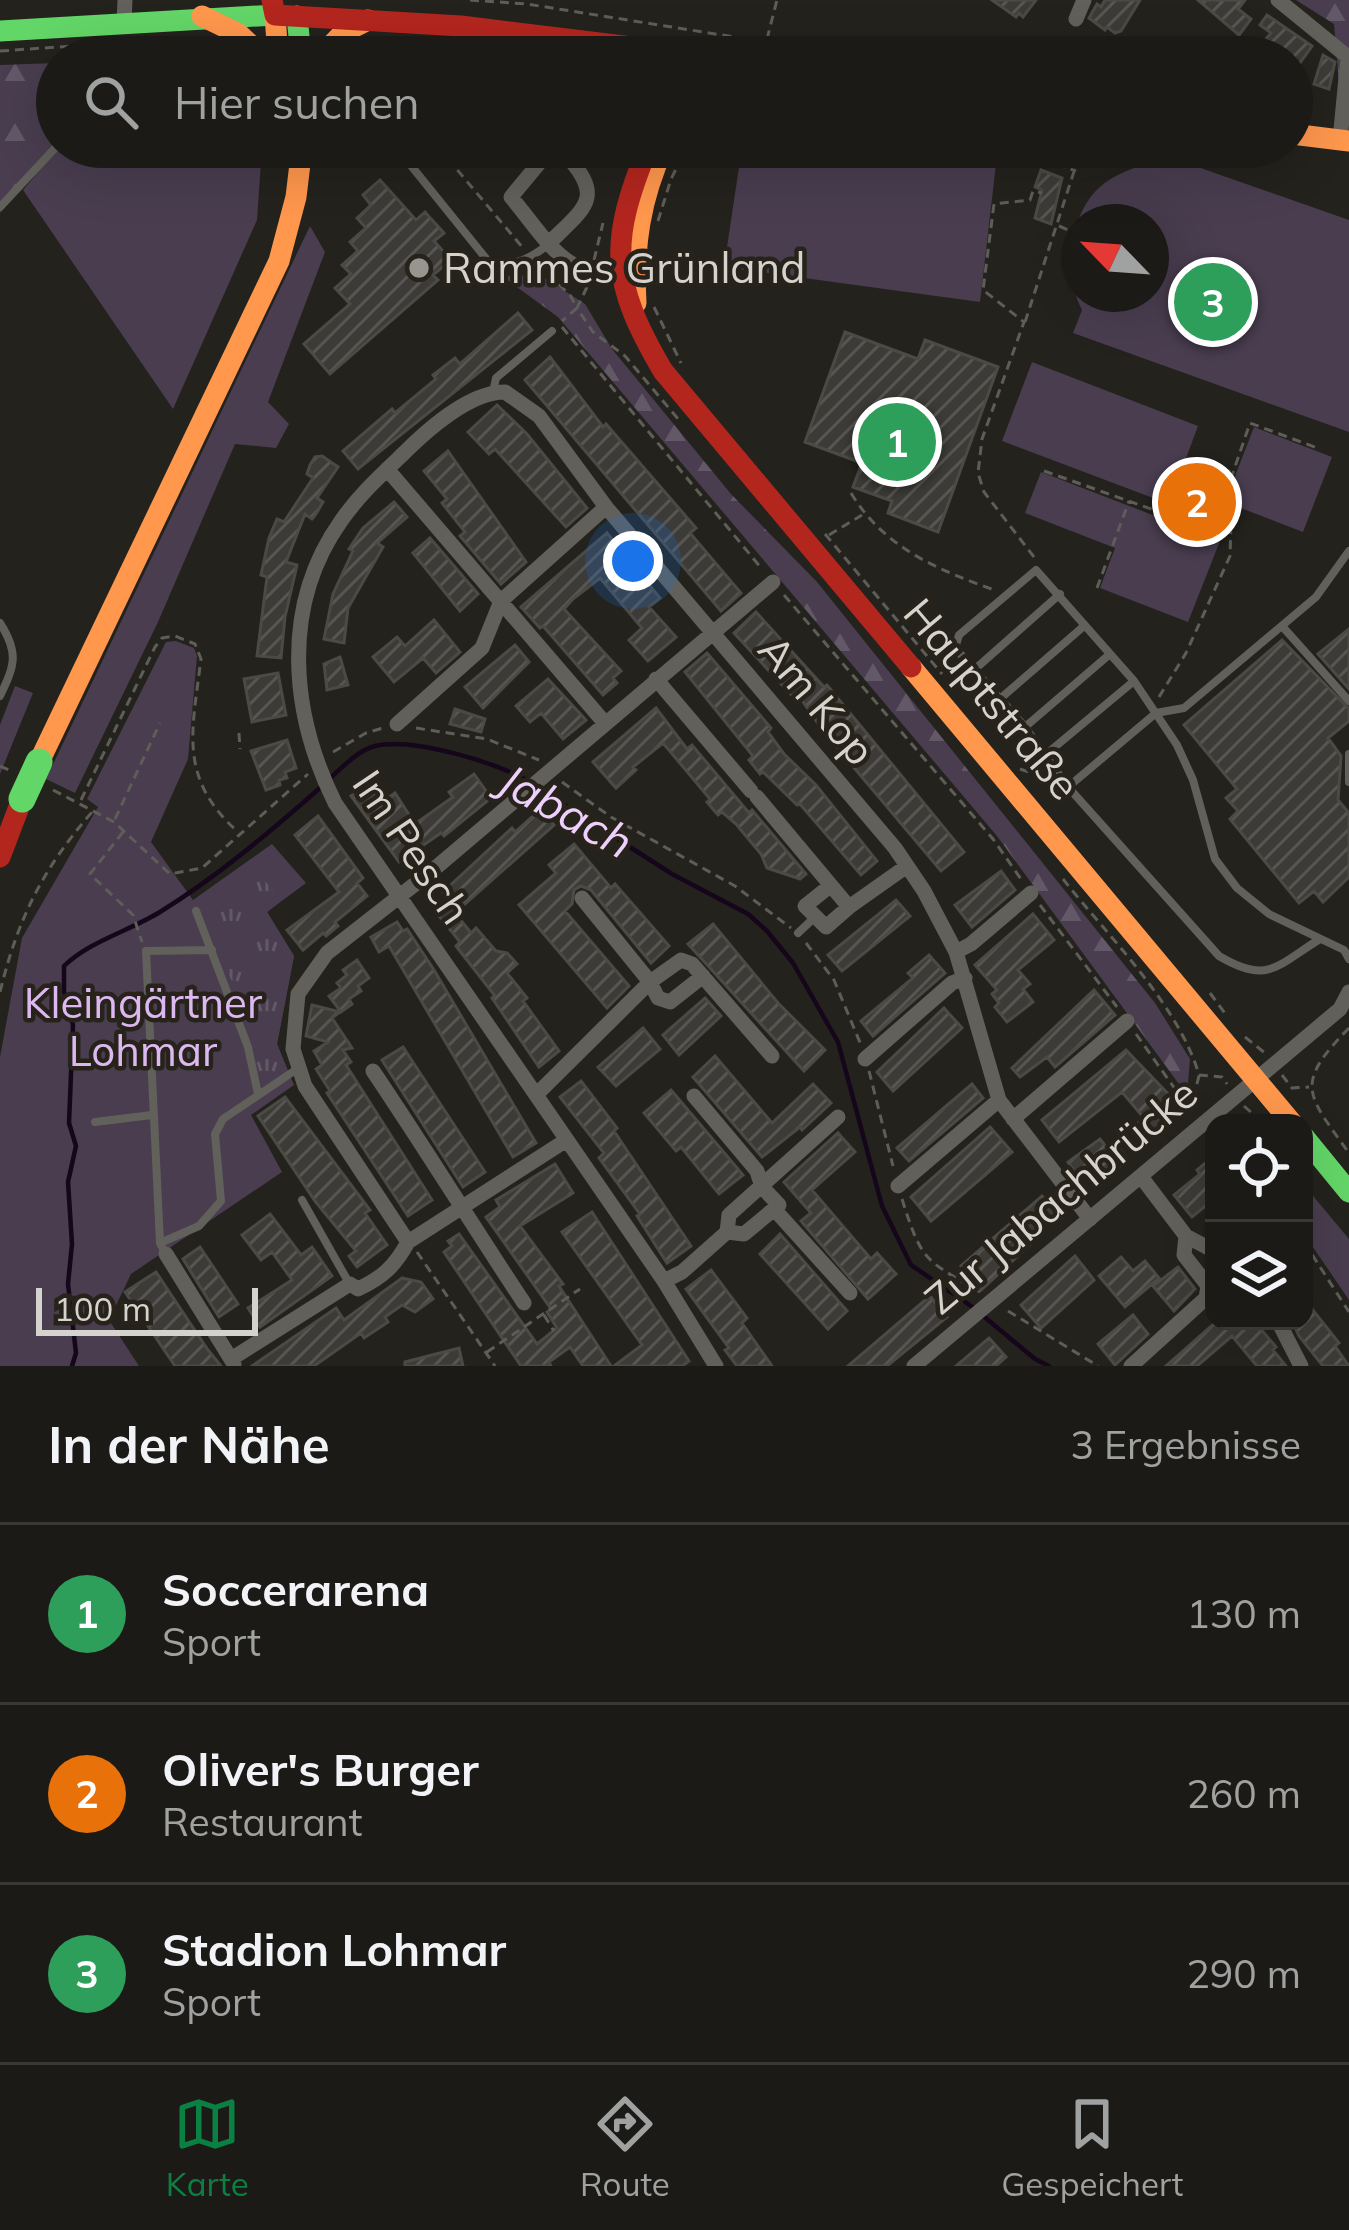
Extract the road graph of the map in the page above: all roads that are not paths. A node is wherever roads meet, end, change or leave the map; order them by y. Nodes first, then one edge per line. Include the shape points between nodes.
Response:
1 (226, 0) edge
2 (338, 0) edge
3 (1084, 0) edge
4 (1278, 0) edge
5 (284, 8) edge
6 (124, 11) edge
7 (1076, 19) dead end
8 (205, 30) junction
9 (0, 31) edge
10 (364, 33) junction
11 (241, 36) edge
12 (340, 36) edge
13 (411, 36) edge
14 (1313, 136) edge
15 (1345, 140) edge
16 (36, 168) edge
17 (281, 168) edge
18 (299, 168) edge
19 (413, 168) edge
20 (535, 168) edge
21 (578, 168) edge
22 (640, 168) edge
23 (655, 168) edge
24 (0, 207) edge
25 (549, 243) junction
26 (626, 276) junction
27 (555, 327) road end
28 (493, 392) junction
29 (387, 469) junction
30 (606, 507) junction
31 (1349, 550) edge
32 (773, 582) road end
33 (1060, 594) junction
34 (501, 601) junction
35 (0, 622) edge
36 (1084, 626) junction
37 (1282, 626) junction
38 (714, 633) junction
39 (1110, 654) junction
40 (972, 668) junction
41 (656, 679) junction
42 (1134, 681) junction
43 (0, 696) edge
44 (1001, 698) junction
45 (1349, 701) edge
46 (1156, 713) junction
47 (604, 722) junction
48 (397, 724) road end
49 (1025, 727) junction
50 (1349, 754) edge
51 (1044, 756) junction
52 (18, 780) edge
53 (1349, 782) edge
54 (1068, 787) junction
55 (0, 857) edge
56 (907, 866) junction
57 (830, 886) junction
58 (1031, 893) road end
59 (401, 895) junction
60 (582, 898) dead end
61 (849, 907) junction
62 (196, 911) dead end
63 (816, 916) junction
64 (798, 933) road end
65 (1320, 939) junction
66 (212, 950) junction
67 (956, 952) junction
68 (1349, 959) edge
69 (703, 976) junction
70 (965, 978) junction
71 (650, 982) junction
72 (1349, 992) edge
73 (1127, 1021) road end
74 (772, 1056) dead end
75 (866, 1059) road end
76 (298, 1068) junction
77 (373, 1071) dead end
78 (1264, 1073) junction
79 (257, 1094) junction
80 (536, 1096) junction
81 (694, 1096) dead end
82 (999, 1100) junction
83 (1287, 1114) edge
84 (152, 1115) junction
85 (838, 1117) dead end
86 (1013, 1119) junction
87 (95, 1122) dead end
88 (566, 1141) junction
89 (1313, 1148) edge
90 (1142, 1178) junction
91 (762, 1186) junction
92 (898, 1186) road end
93 (1349, 1192) edge
94 (302, 1200) dead end
95 (464, 1207) junction
96 (774, 1209) junction
97 (1090, 1219) junction
98 (727, 1232) junction
99 (1186, 1236) junction
100 (407, 1242) junction
101 (1205, 1246) edge
102 (163, 1249) junction
103 (664, 1281) junction
104 (1205, 1282) edge
105 (350, 1284) junction
106 (850, 1293) dead end
107 (1205, 1299) edge
108 (524, 1303) dead end
109 (1283, 1330) edge
110 (233, 1363) edge
111 (716, 1366) edge
112 (914, 1366) edge
113 (1131, 1366) edge
114 (1301, 1366) edge

1 - 8 main road
2 - 10 main road
3 - 7 street
4 - 15 street via 1348,57
5 - 8 main road
5 - 10 main road
6 - 8 main road
6 - 9 main road
8 - 11 main road
10 - 12 main road
10 - 13 main road
14 - 15 main road
16 - 24 lane
17 - 52 main road via 251,285
18 - 52 main road via 278,261
19 - 25 lane via 488,261 531,258
20 - 25 street via 511,197
21 - 25 street via 589,194
22 - 26 main road via 618,245
23 - 26 main road via 646,231
25 - 26 street via 566,264 591,276
26 - 78 main road, Hauptstraße via 646,314 651,352 679,394
27 - 28 lane via 496,378
28 - 29 street, Im Pesch via 418,439
28 - 30 street via 539,416
29 - 34 street
29 - 59 street, Im Pesch via 338,525 311,580 297,639 299,701 329,791
30 - 34 street
30 - 38 street, Am Kop
31 - 37 lane via 1316,597
32 - 38 street
33 - 36 lane
33 - 40 lane
33 - 40 lane via 1036,570 1004,593 959,635 955,648
34 - 47 street
34 - 48 street via 482,648
35 - 43 lane via 14,658
36 - 39 lane
36 - 44 lane
37 - 45 lane
37 - 46 lane via 1184,708
38 - 41 street
38 - 56 street, Am Kop
39 - 42 lane
39 - 49 lane
40 - 44 lane
41 - 47 street
41 - 57 street
42 - 46 lane
42 - 51 lane
44 - 49 lane
46 - 54 lane
46 - 65 lane via 1193,780 1215,859 1269,914
47 - 59 street
49 - 51 lane
50 - 53 lane
51 - 54 lane
52 - 55 main road
54 - 65 lane via 1219,956 1244,971 1267,972
56 - 61 street
56 - 67 street, Am Kop
57 - 61 street
57 - 63 street via 805,905
58 - 67 street
59 - 76 street via 327,953 298,994
59 - 80 street, Im Pesch
60 - 71 street
61 - 63 street via 826,927
62 - 66 lane
63 - 64 lane
65 - 68 lane
66 - 79 lane
66 - 84 lane via 146,951
67 - 70 street, Am Kop
69 - 71 street via 681,960
69 - 71 street via 670,1002
69 - 74 street
70 - 75 street
70 - 82 street, Am Kop
71 - 80 street
72 - 78 street, Zur Jabachbrücke via 1340,1010
73 - 86 street
76 - 79 lane
76 - 100 street
77 - 95 street
78 - 83 main road, Hauptstraße
78 - 90 street, Zur Jabachbrücke
79 - 102 lane via 214,1134 221,1201
80 - 88 street, Im Pesch
81 - 91 street
82 - 86 street, Am Kop
82 - 92 street
84 - 87 lane
84 - 102 lane
85 - 91 street
86 - 97 street, Am Kop
88 - 95 street
88 - 103 street, Im Pesch
89 - 93 main road
90 - 97 street, Zur Jabachbrücke
90 - 99 street
91 - 96 street via 779,1205
91 - 98 street via 729,1215
94 - 105 lane
95 - 100 street
95 - 108 street
96 - 98 street via 744,1234
96 - 106 street
97 - 112 street, Zur Jabachbrücke
98 - 103 street
99 - 101 street
99 - 104 street via 1184,1255
100 - 105 street via 380,1279 358,1289
102 - 110 street
103 - 111 street, Im Pesch
105 - 110 street
107 - 113 street
109 - 114 street

